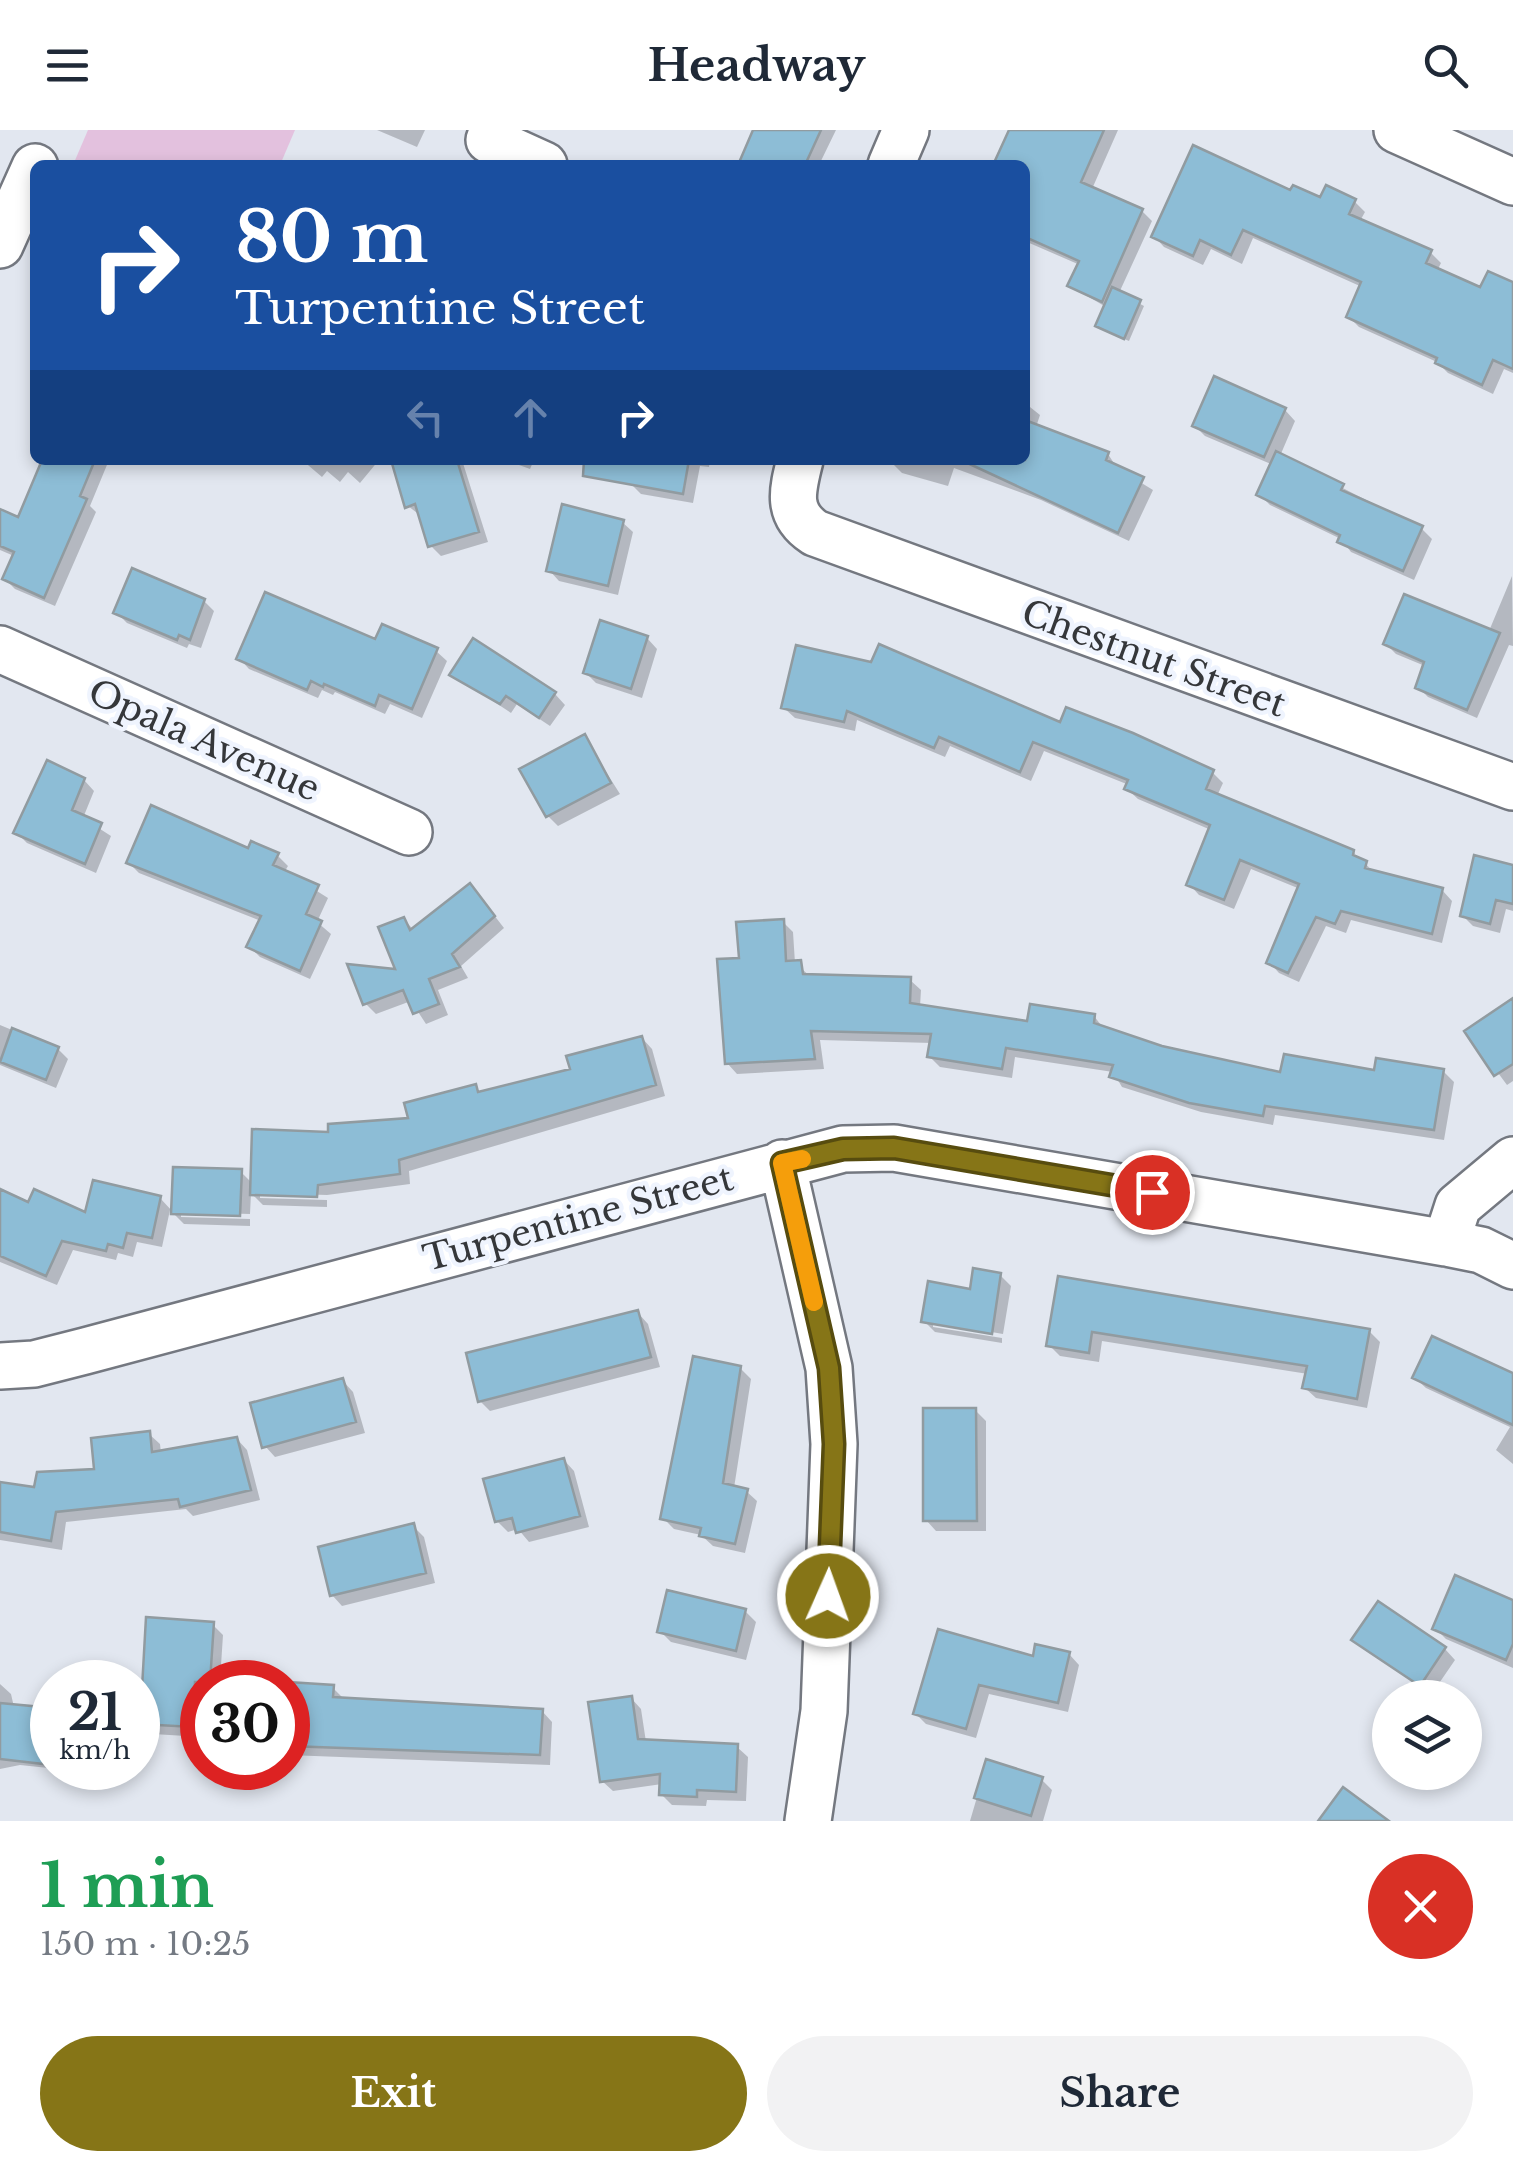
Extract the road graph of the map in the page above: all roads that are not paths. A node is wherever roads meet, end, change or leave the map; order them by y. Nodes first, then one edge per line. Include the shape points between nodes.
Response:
1 (51, 130) edge
2 (906, 130) edge
3 (1397, 130) edge
4 (487, 145) edge
5 (38, 160) edge
6 (530, 160) edge
7 (893, 160) edge
8 (30, 177) edge
9 (1513, 182) edge
10 (0, 246) edge
11 (799, 465) edge
12 (0, 649) edge
13 (1513, 786) edge
14 (409, 832) dead end
15 (1513, 1160) edge
16 (782, 1163) junction
17 (1446, 1243) junction
18 (1513, 1266) edge
19 (0, 1366) edge
20 (808, 1821) edge

1 - 5 street
2 - 7 street
3 - 9 street
4 - 6 street
8 - 10 street
11 - 13 street, Chestnut Street via 793,486 798,522 837,542
12 - 14 street, Opala Avenue
15 - 17 street via 1458,1206
16 - 17 street, Turpentine Street via 843,1149 894,1148
16 - 19 street, Turpentine Street via 85,1351
16 - 20 street via 829,1368 834,1444 824,1711
17 - 18 street, Turpentine Street

